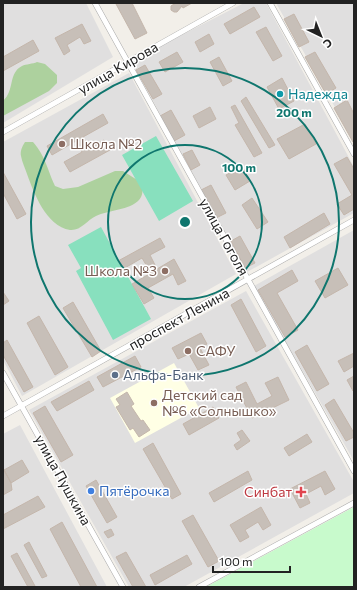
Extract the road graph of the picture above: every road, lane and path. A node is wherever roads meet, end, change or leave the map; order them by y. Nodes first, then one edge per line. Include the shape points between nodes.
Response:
1 (95, 3) edge
2 (233, 3) edge
3 (270, 3) edge
4 (128, 61) junction
5 (3, 132) edge
6 (354, 154) edge
7 (354, 220) edge
8 (248, 280) junction
9 (3, 373) edge
10 (21, 406) junction
11 (3, 416) edge
12 (354, 471) edge
13 (354, 503) edge
14 (122, 587) edge
15 (199, 587) edge

1 - 4 street, улица Гоголя
2 - 4 street, улица Кирова
3 - 6 street
4 - 5 street, улица Кирова
4 - 8 street, улица Гоголя
7 - 8 street, проспект Ленина
8 - 10 street, проспект Ленина
8 - 12 street, улица Гоголя
9 - 10 street, улица Пушкина
10 - 11 street, проспект Ленина
10 - 14 street, улица Пушкина
13 - 15 street

